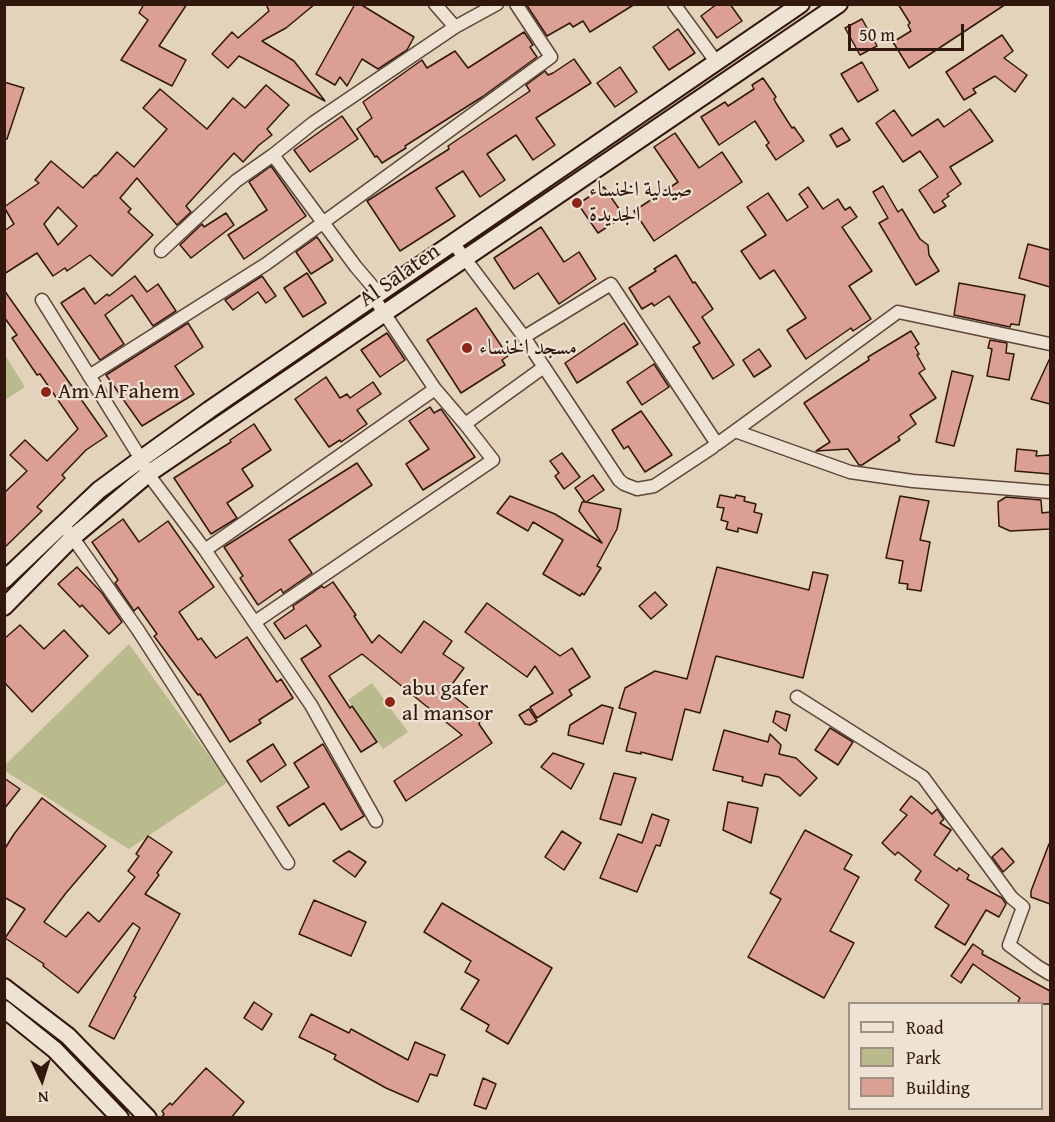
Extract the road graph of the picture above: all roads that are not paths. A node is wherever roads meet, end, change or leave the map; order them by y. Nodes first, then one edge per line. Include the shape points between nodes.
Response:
1 (435, 4) edge
2 (496, 4) edge
3 (516, 4) edge
4 (674, 4) edge
5 (801, 4) edge
6 (839, 4) edge
7 (455, 27) junction
8 (717, 63) junction
9 (273, 155) junction
10 (323, 223) junction
11 (454, 244) junction
12 (161, 251) dead end
13 (465, 259) junction
14 (377, 296) junction
15 (42, 300) dead end
16 (385, 315) junction
17 (524, 337) junction
18 (1050, 344) edge
19 (544, 368) junction
20 (89, 376) junction
21 (435, 389) junction
22 (465, 424) junction
23 (735, 432) junction
24 (713, 447) dead end
25 (145, 466) junction
26 (1050, 492) edge
27 (63, 522) junction
28 (72, 538) junction
29 (205, 550) junction
30 (4, 580) edge
31 (4, 607) edge
32 (255, 622) junction
33 (797, 697) dead end
34 (376, 821) dead end
35 (288, 863) dead end
36 (1050, 974) edge
37 (4, 987) edge
38 (4, 1009) edge
39 (120, 1118) edge
40 (148, 1118) edge

1 - 7 street
2 - 7 street
3 - 10 street via 551,57
4 - 8 street
5 - 8 main road, Al Salaten
6 - 13 main road, Al Salaten
7 - 9 street via 313,123
8 - 11 main road, Al Salaten
9 - 10 street
9 - 12 street via 236,181
10 - 14 street
10 - 20 street via 266,264
11 - 13 street
11 - 14 main road, Al Salaten
13 - 16 main road, Al Salaten
13 - 17 street
14 - 16 street
14 - 25 main road, Al Salaten
15 - 20 street
16 - 21 street
16 - 25 main road, Al Salaten
17 - 19 street
17 - 23 street via 611,284 717,444
18 - 23 street via 898,312
19 - 22 street
19 - 24 street via 619,480 631,487 654,486
20 - 25 street
21 - 22 street
21 - 29 street
22 - 32 street via 493,460
23 - 26 street via 850,472
25 - 27 main road, Al Salaten via 99,490
25 - 28 main road, Al Salaten
25 - 29 street
27 - 28 street
27 - 30 main road, Al Salaten
28 - 31 main road, Al Salaten
28 - 35 street via 138,630
29 - 32 street
32 - 34 street via 310,705
33 - 36 street via 922,777 1023,908 1009,945
37 - 40 main road via 68,1036
38 - 39 main road via 55,1050

